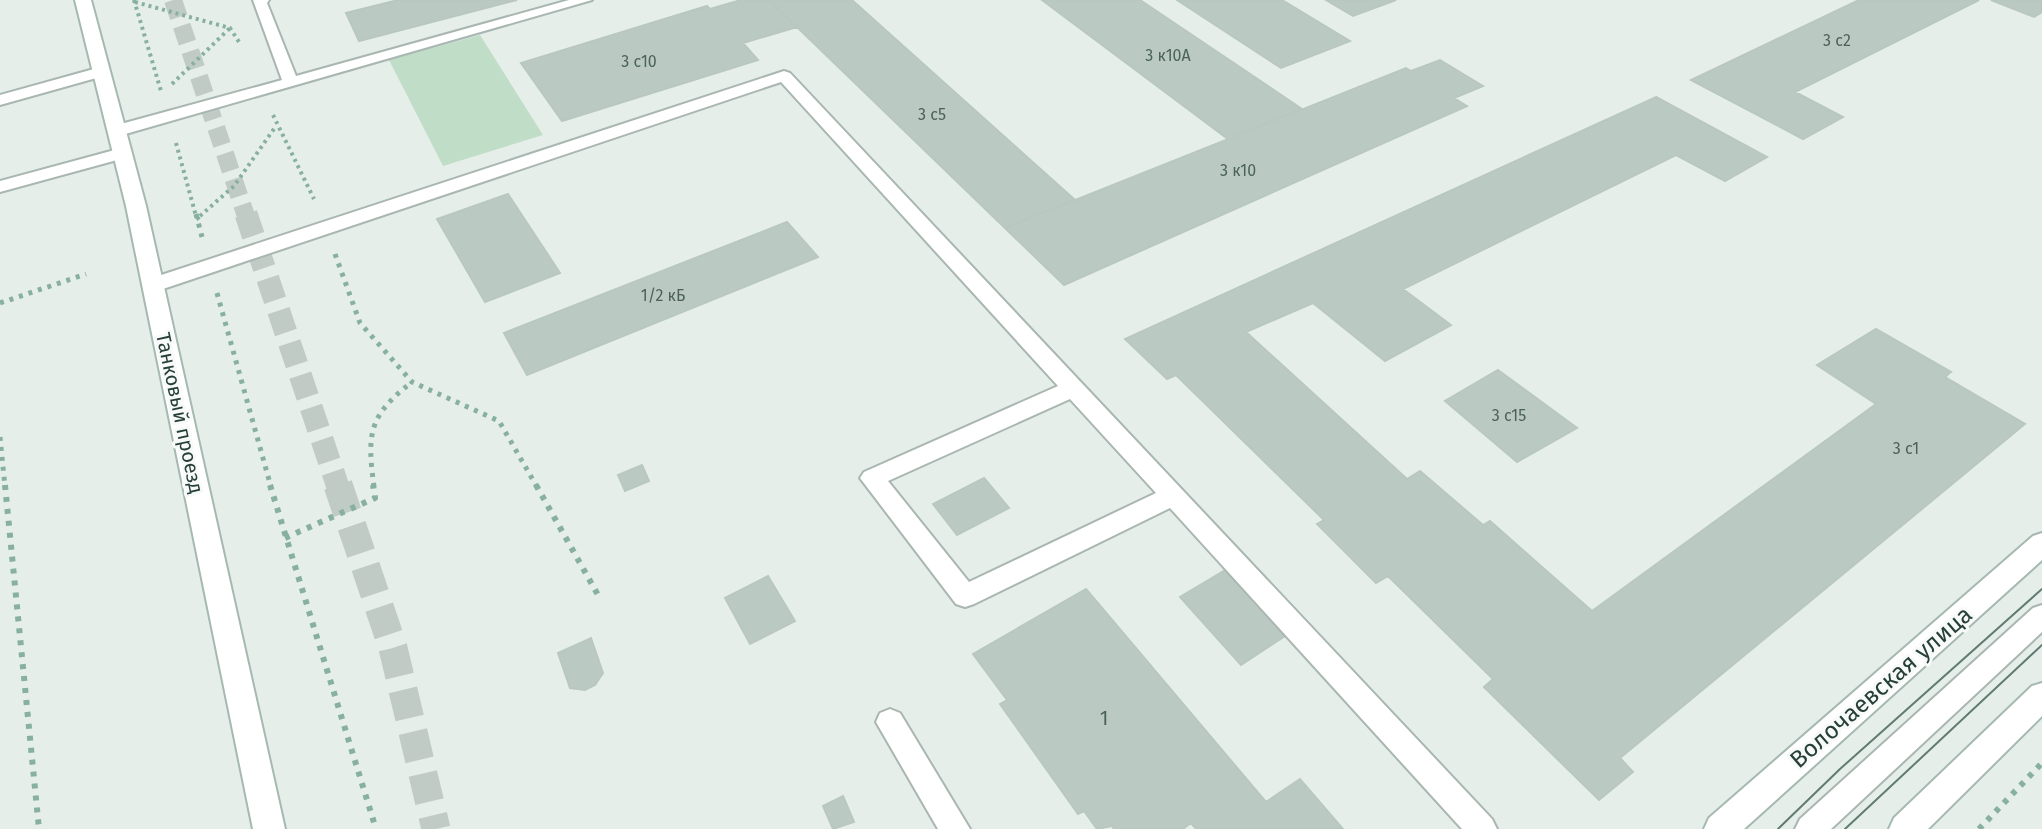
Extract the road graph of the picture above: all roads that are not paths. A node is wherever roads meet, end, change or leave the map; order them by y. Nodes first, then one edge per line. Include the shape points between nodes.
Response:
1 (83, 0) edge
2 (585, 0) edge
3 (260, 1) edge
4 (101, 72) junction
5 (291, 82) junction
6 (0, 100) edge
7 (119, 142) junction
8 (0, 187) edge
9 (153, 285) junction
10 (1073, 388) junction
11 (1173, 496) junction
12 (2042, 544) edge
13 (2042, 616) edge
14 (2042, 696) edge
15 (890, 722) dead end
16 (269, 829) edge
17 (955, 829) edge
18 (1482, 829) edge
19 (1720, 829) edge
20 (1810, 829) edge
21 (1905, 829) edge

1 - 4 street, Танковый проезд
2 - 5 lane
3 - 5 lane
4 - 6 lane
4 - 7 street, Танковый проезд
5 - 7 lane via 168,116
7 - 8 lane
7 - 9 street, Танковый проезд
9 - 10 lane via 784,76
9 - 16 street, Танковый проезд
10 - 11 lane
10 - 11 lane via 872,478 965,596
11 - 18 lane
12 - 19 street, Волочаевская улица
13 - 20 lane
14 - 21 street
15 - 17 lane

